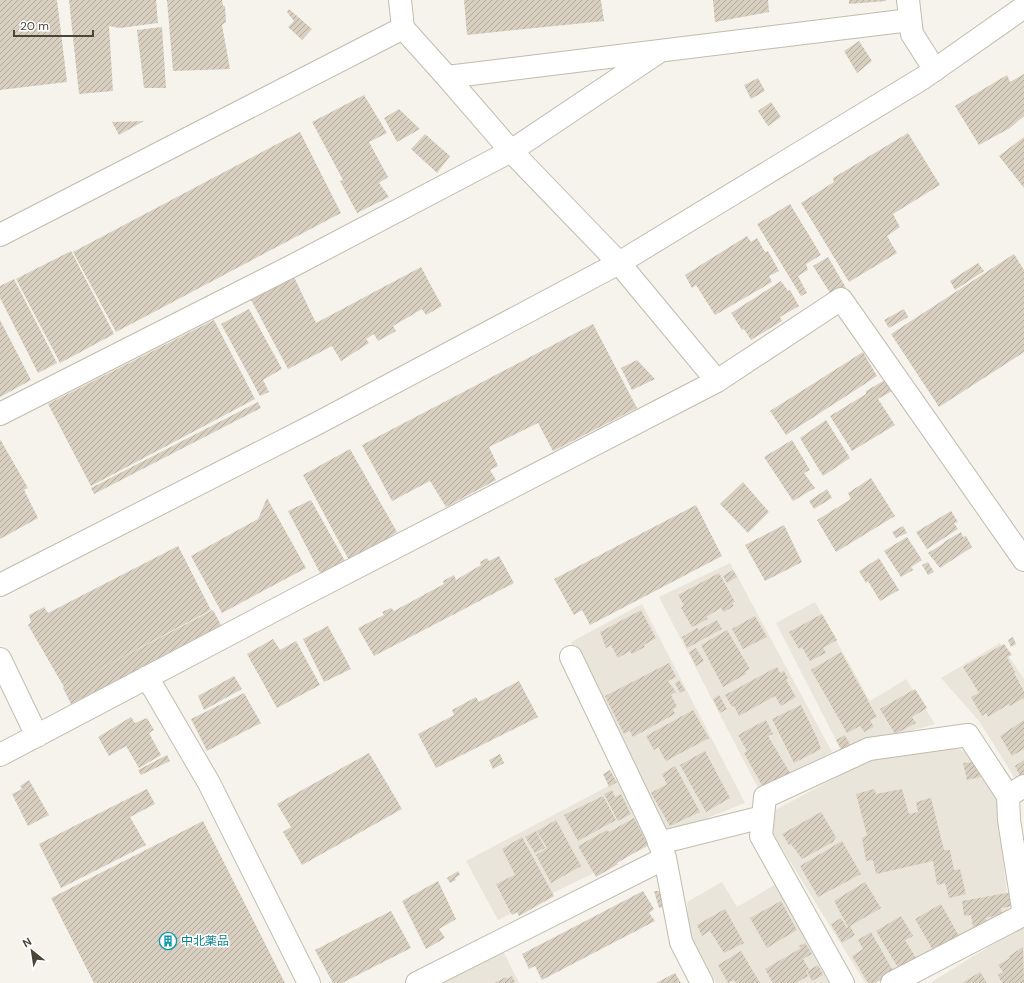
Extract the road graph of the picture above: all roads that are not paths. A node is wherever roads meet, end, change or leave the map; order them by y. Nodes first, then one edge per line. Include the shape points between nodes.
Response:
1 (400, 0) edge
2 (1024, 7) edge
3 (909, 10) edge
4 (403, 28) junction
5 (660, 51) junction
6 (935, 70) junction
7 (447, 77) junction
8 (511, 151) junction
9 (0, 235) edge
10 (619, 263) junction
11 (718, 381) junction
12 (0, 414) edge
13 (1024, 560) edge
14 (0, 585) edge
15 (571, 657) dead end
16 (0, 659) edge
17 (147, 677) junction
18 (38, 736) junction
19 (0, 755) edge
20 (1016, 791) edge
21 (763, 817) junction
22 (662, 851) junction
23 (1024, 915) edge
24 (309, 983) edge
25 (417, 983) edge
26 (702, 983) edge
27 (844, 983) edge
28 (892, 983) edge

1 - 4 street
2 - 6 street
3 - 5 street
3 - 6 street via 912,34
4 - 7 street
4 - 9 street
5 - 7 street
5 - 8 street
6 - 10 street
7 - 8 street
8 - 10 street
8 - 12 street
10 - 11 street
10 - 14 street via 318,423
11 - 13 street via 841,299
11 - 17 street
15 - 22 street
16 - 18 street
17 - 18 street
17 - 24 street via 209,783
18 - 19 street
20 - 21 street via 968,735 869,749 766,797
20 - 23 street via 1009,820
21 - 22 street
21 - 27 street via 761,836
22 - 25 street
22 - 26 street via 681,942
23 - 28 street

